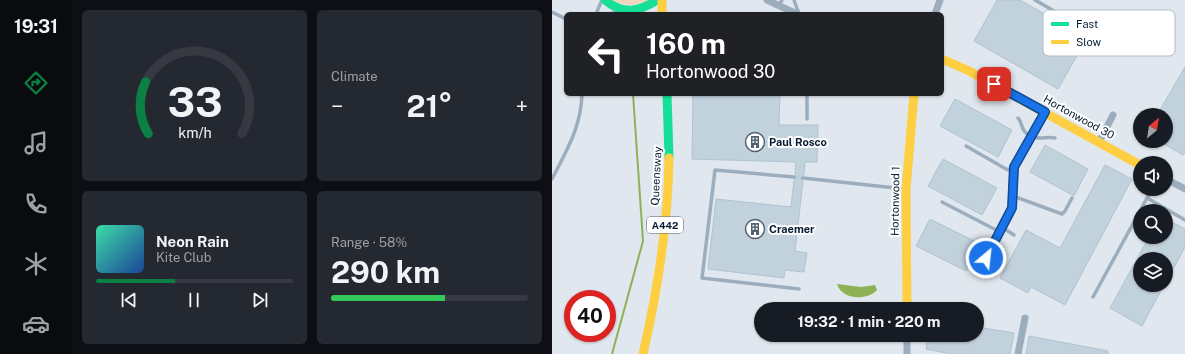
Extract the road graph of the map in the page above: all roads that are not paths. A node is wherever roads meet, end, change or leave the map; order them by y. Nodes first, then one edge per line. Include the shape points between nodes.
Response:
1 (602, 0) edge
2 (605, 0) edge
3 (657, 0) edge
4 (662, 0) edge
5 (768, 0) edge
6 (794, 0) edge
7 (940, 0) edge
8 (1035, 0) edge
9 (781, 3) edge
10 (1053, 10) edge
11 (552, 12) edge
12 (597, 12) edge
13 (629, 12) edge
14 (662, 12) edge
15 (795, 12) edge
16 (797, 12) edge
17 (936, 12) edge
18 (564, 18) edge
19 (944, 59) edge
20 (582, 96) edge
21 (666, 96) edge
22 (807, 96) edge
23 (914, 96) edge
24 (1045, 112) junction
25 (1113, 115) dead end
26 (1018, 118) dead end
27 (808, 119) dead end
28 (1033, 136) junction
29 (1055, 138) dead end
30 (1099, 142) junction
31 (966, 146) dead end
32 (1133, 161) edge
33 (1014, 171) junction
34 (794, 177) dead end
35 (803, 178) dead end
36 (552, 179) edge
37 (1173, 183) edge
38 (906, 189) junction
39 (1185, 189) edge
40 (1012, 196) junction
41 (1072, 198) dead end
42 (1147, 198) joint
43 (942, 202) dead end
44 (1185, 220) edge
45 (1001, 230) junction
46 (1014, 235) dead end
47 (986, 258) dead end
48 (799, 289) dead end
49 (1093, 297) dead end
50 (907, 302) edge
51 (1025, 318) dead end
52 (907, 342) edge
53 (643, 354) edge
54 (907, 354) edge
55 (1018, 354) edge

1 - 12 lane
2 - 13 street via 614,8
3 - 13 street via 645,9
4 - 14 street
5 - 9 street
6 - 16 lane
7 - 17 street
8 - 10 lane
9 - 15 street
11 - 18 lane
19 - 24 street, Hortonwood 30
20 - 36 lane via 578,124
21 - 53 street, Queensway / A442 via 670,132 669,188 656,303
22 - 27 lane
23 - 38 street, Hortonwood 1
24 - 28 street
24 - 30 street, Hortonwood 30
25 - 30 street
26 - 28 lane via 1025,132
28 - 29 lane via 1042,140 1048,137
28 - 33 street
30 - 32 street, Hortonwood 30
31 - 33 lane
33 - 40 street via 1009,184
34 - 48 lane via 715,170 702,278
35 - 38 lane
37 - 39 street
38 - 50 street, Hortonwood 1
40 - 41 lane via 1062,214
40 - 45 street via 1012,208
42 - 44 lane
42 - 49 lane
43 - 45 lane
45 - 46 lane
45 - 47 street
51 - 55 street
52 - 54 street

